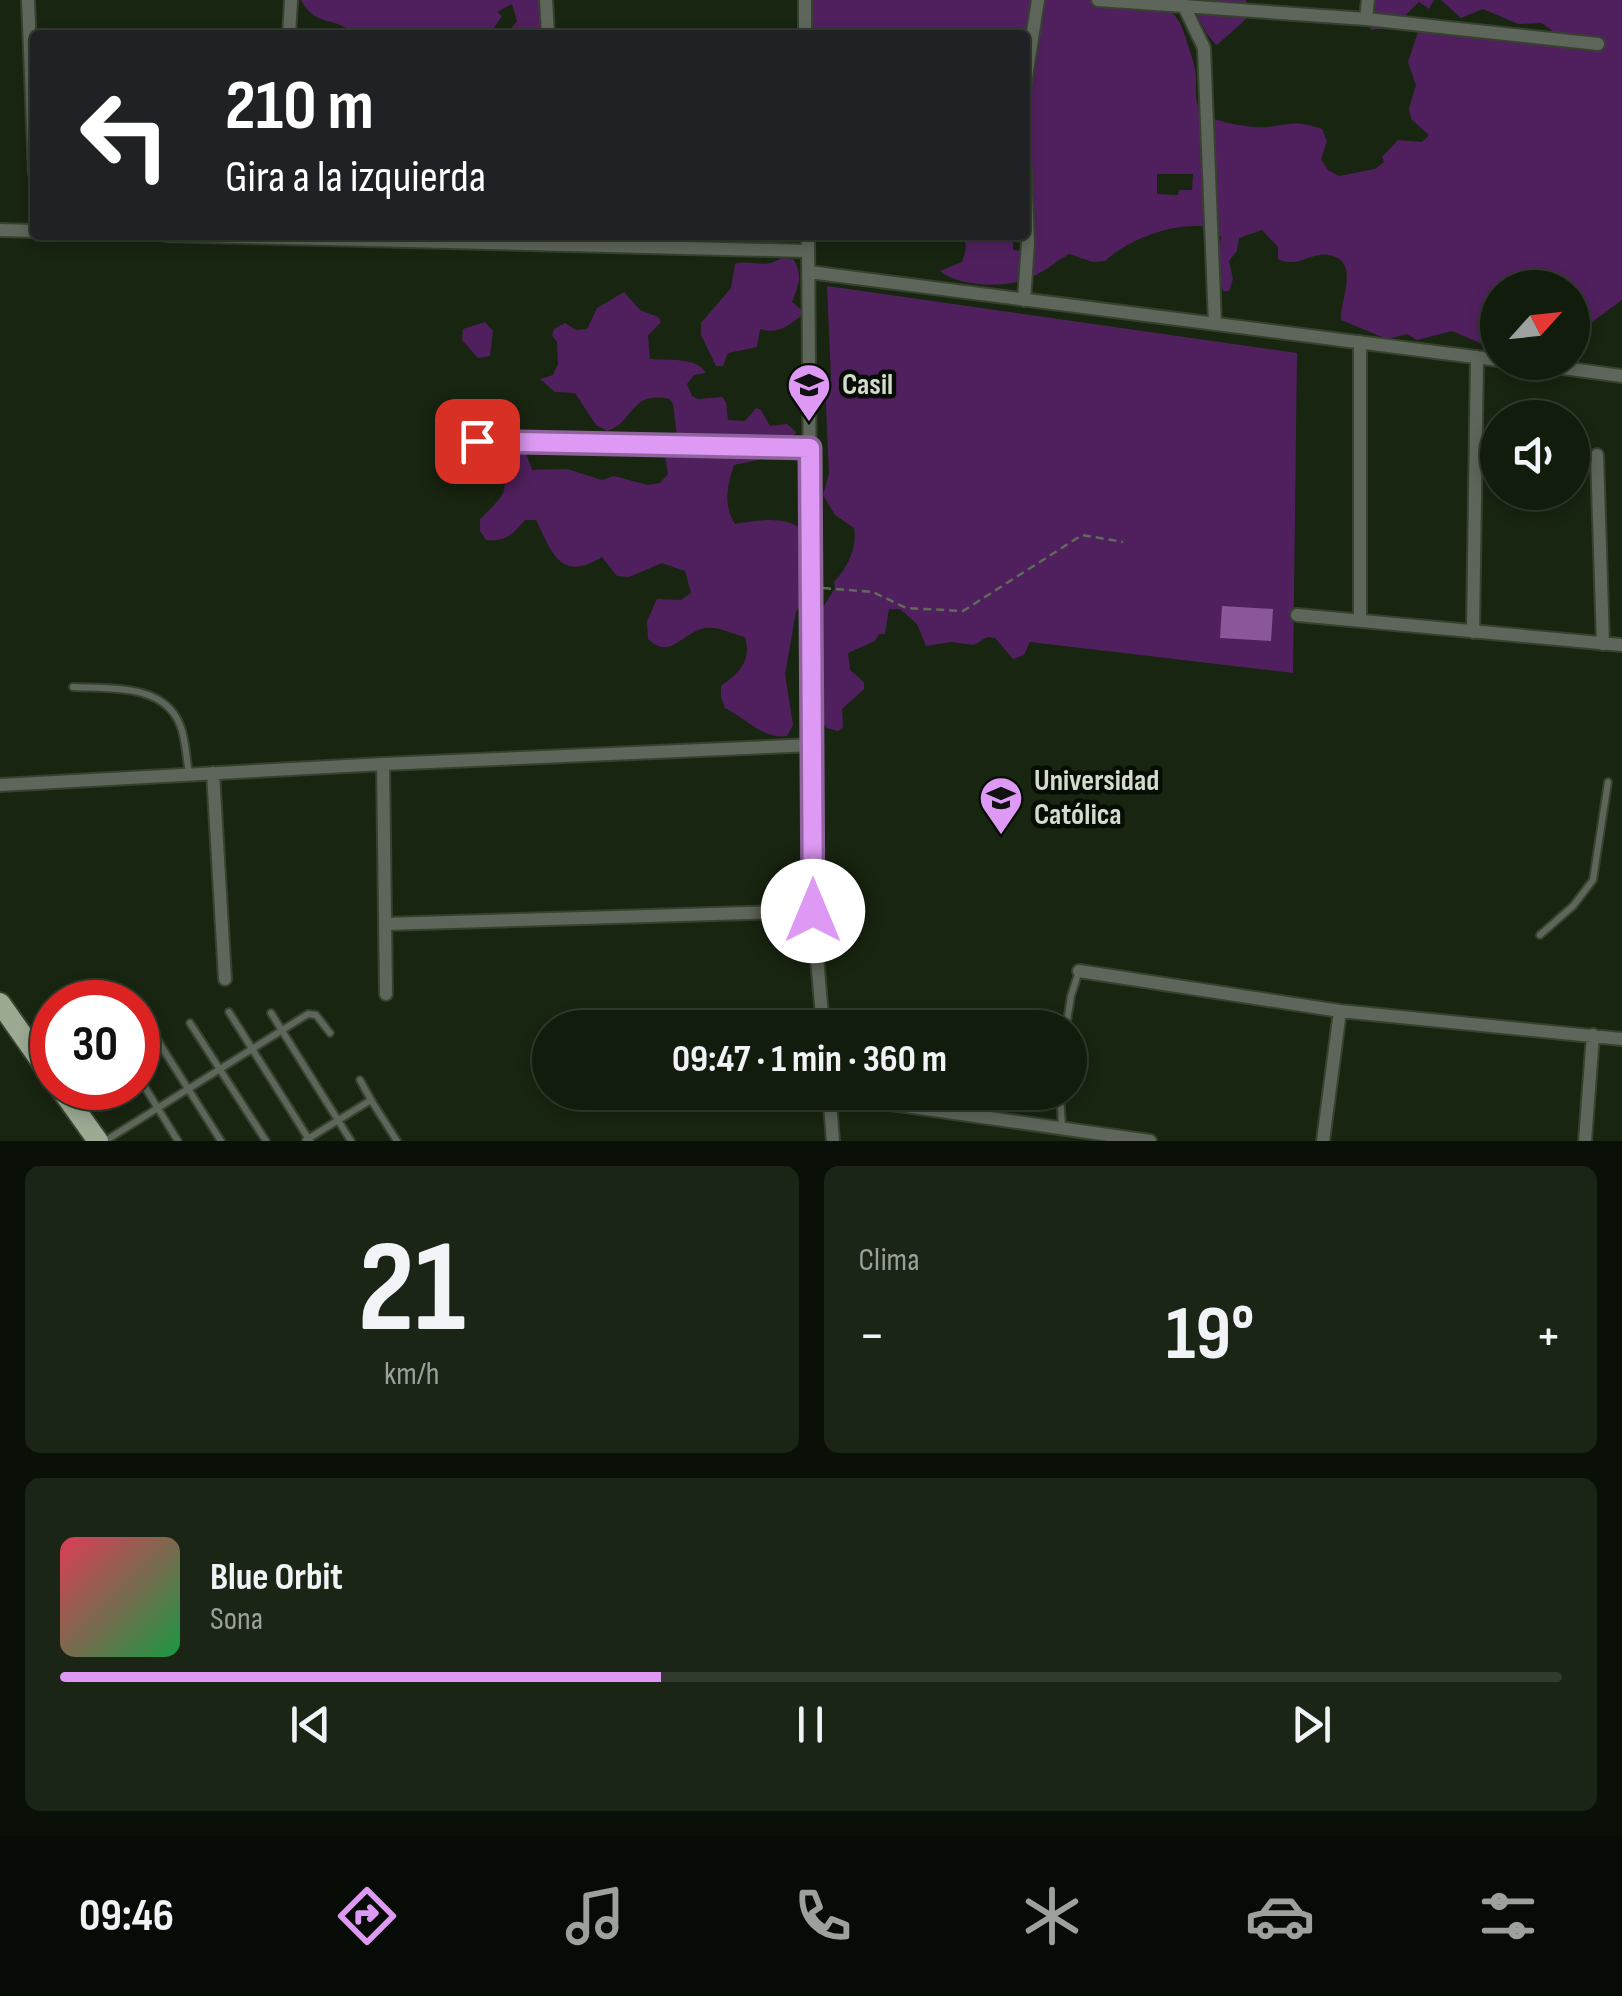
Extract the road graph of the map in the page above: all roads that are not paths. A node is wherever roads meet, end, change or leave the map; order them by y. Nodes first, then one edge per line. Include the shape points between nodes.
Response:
1 (28, 0) edge
2 (290, 0) edge
3 (546, 0) edge
4 (805, 0) edge
5 (1038, 0) edge
6 (1098, 0) edge
7 (1368, 0) edge
8 (1182, 3) edge
9 (1366, 20) junction
10 (289, 30) edge
11 (548, 30) edge
12 (806, 30) edge
13 (1598, 44) dead end
14 (30, 49) edge
15 (1030, 52) edge
16 (0, 230) edge
17 (30, 232) edge
18 (572, 240) edge
19 (808, 240) edge
20 (1028, 240) edge
21 (808, 251) junction
22 (809, 272) junction
23 (1024, 300) junction
24 (1215, 324) junction
25 (1360, 342) junction
26 (1477, 357) junction
27 (1480, 357) edge
28 (1590, 372) edge
29 (1622, 376) edge
30 (477, 441) dead end
31 (810, 448) junction
32 (1597, 456) dead end
33 (1297, 615) dead end
34 (1360, 621) junction
35 (1473, 632) junction
36 (1603, 644) junction
37 (1622, 646) edge
38 (72, 687) dead end
39 (812, 746) junction
40 (383, 764) junction
41 (213, 773) junction
42 (189, 774) junction
43 (1608, 782) dead end
44 (0, 785) edge
45 (813, 911) junction
46 (384, 924) junction
47 (1540, 936) dead end
48 (1079, 971) joint
49 (225, 979) dead end
50 (386, 994) dead end
51 (0, 1003) edge
52 (821, 1010) edge
53 (1069, 1010) edge
54 (1340, 1011) junction
55 (229, 1012) dead end
56 (271, 1013) dead end
57 (190, 1023) dead end
58 (282, 1030) junction
59 (330, 1033) dead end
60 (1592, 1035) junction
61 (1622, 1039) edge
62 (160, 1045) edge
63 (30, 1046) edge
64 (252, 1049) junction
65 (220, 1069) junction
66 (360, 1080) dead end
67 (188, 1089) junction
68 (371, 1100) junction
69 (160, 1107) edge
70 (77, 1110) edge
71 (155, 1110) edge
72 (159, 1110) edge
73 (830, 1110) edge
74 (939, 1110) edge
75 (1061, 1110) edge
76 (338, 1120) junction
77 (1062, 1128) junction
78 (1090, 1137) edge
79 (308, 1140) edge
80 (102, 1141) edge
81 (178, 1141) edge
82 (221, 1141) edge
83 (266, 1141) edge
84 (351, 1141) edge
85 (396, 1141) edge
86 (833, 1141) edge
87 (1150, 1141) edge
88 (1323, 1141) edge
89 (1585, 1141) edge

1 - 14 street
2 - 10 street
3 - 11 street
4 - 12 street
5 - 15 street
6 - 8 street
7 - 9 street
8 - 9 street
8 - 24 street via 1204,48
9 - 13 street
16 - 17 street
18 - 21 street
19 - 21 street
20 - 23 street
21 - 22 street
22 - 23 street
22 - 31 street
23 - 24 street
24 - 25 street
25 - 26 street
25 - 34 street
26 - 27 street
26 - 35 street
28 - 29 street
30 - 31 lane
31 - 39 street
32 - 36 street
33 - 34 street
34 - 35 street
35 - 36 street
36 - 37 street
38 - 42 lane via 140,690 167,708 180,723
39 - 40 street
39 - 45 street
40 - 41 street
40 - 46 street
41 - 42 street
41 - 49 street
42 - 44 street
43 - 47 lane via 1593,880
45 - 46 street
45 - 52 street
46 - 50 street
48 - 53 lane
48 - 54 street
51 - 63 main road
54 - 60 street
54 - 88 street
55 - 64 lane
56 - 58 lane
57 - 65 lane
58 - 59 lane via 314,1014
58 - 64 lane
58 - 76 lane
60 - 61 street
60 - 89 street
62 - 67 lane
64 - 65 lane
64 - 79 lane
65 - 67 lane
65 - 83 lane
66 - 68 lane
67 - 69 lane
67 - 82 lane
68 - 76 lane
68 - 85 lane
70 - 80 main road
71 - 80 lane
72 - 81 lane
73 - 86 street
74 - 77 street
75 - 77 lane
76 - 79 lane
76 - 84 lane
77 - 78 street
78 - 87 street

